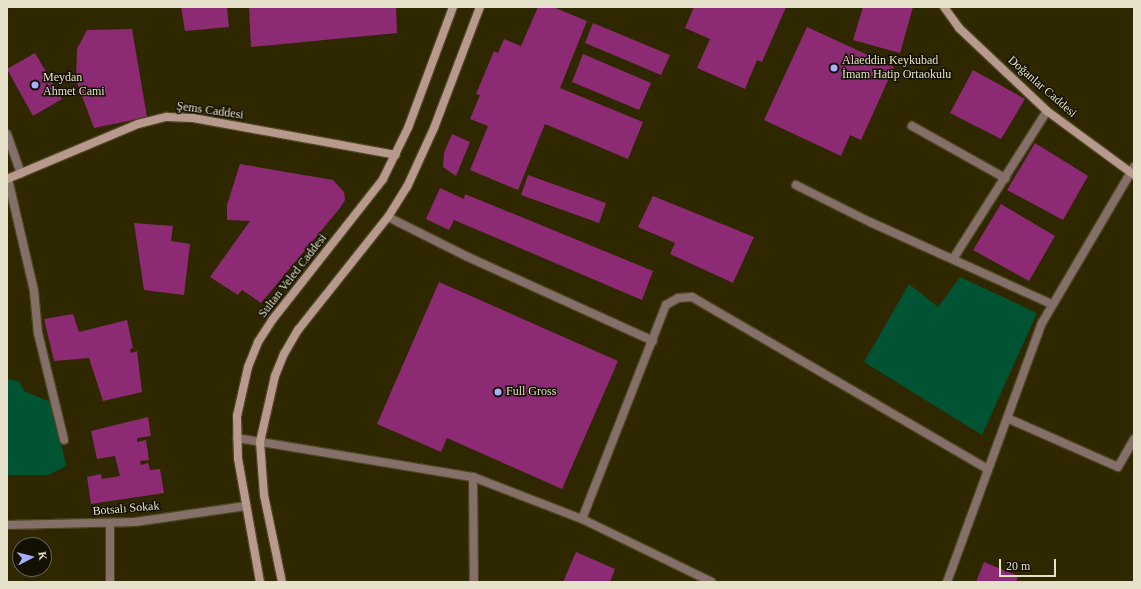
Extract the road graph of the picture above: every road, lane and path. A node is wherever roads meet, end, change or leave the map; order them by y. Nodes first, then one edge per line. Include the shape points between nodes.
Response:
1 (453, 7) edge
2 (480, 7) edge
3 (944, 7) edge
4 (1047, 111) junction
5 (912, 126) dead end
6 (7, 134) edge
7 (396, 155) junction
8 (1133, 172) edge
9 (21, 174) junction
10 (1005, 178) junction
11 (7, 179) edge
12 (796, 185) dead end
13 (388, 217) junction
14 (953, 259) junction
15 (1052, 304) junction
16 (653, 341) junction
17 (1006, 418) junction
18 (237, 438) junction
19 (1134, 439) edge
20 (64, 440) dead end
21 (260, 442) junction
22 (988, 469) junction
23 (473, 477) junction
24 (246, 506) junction
25 (582, 519) junction
26 (110, 524) junction
27 (7, 525) edge
28 (110, 582) edge
29 (260, 582) edge
30 (282, 582) edge
31 (474, 582) edge
32 (712, 582) edge
33 (946, 582) edge

1 - 7 main road, Sultan Veled Caddesi
2 - 13 main road via 420,162
3 - 4 main road, Doğanlar Caddesi via 959,28
4 - 8 main road, Doğanlar Caddesi
4 - 10 street
5 - 10 street
6 - 9 street
7 - 9 main road, Şems Caddesi via 193,118 167,117 138,124
7 - 18 main road, Sultan Veled Caddesi via 365,205 273,319 258,342 242,389
8 - 15 street
9 - 11 main road, Şems Caddesi
10 - 14 street
11 - 20 street via 34,291 38,333
12 - 14 street
13 - 16 street via 468,257
13 - 21 main road via 298,330 284,354 271,390
14 - 15 street
15 - 17 street via 1042,323
16 - 22 street via 666,305 678,298 692,297
16 - 25 street
17 - 19 street via 1118,467
17 - 22 street
18 - 21 street
18 - 24 main road, Sultan Veled Caddesi
21 - 23 street
21 - 30 main road via 264,494
22 - 33 street
23 - 25 street
23 - 31 street
24 - 26 street, Botsalı Sokak
24 - 29 main road, Sultan Veled Caddesi
25 - 32 street
26 - 27 street, Botsalı Sokak
26 - 28 street

